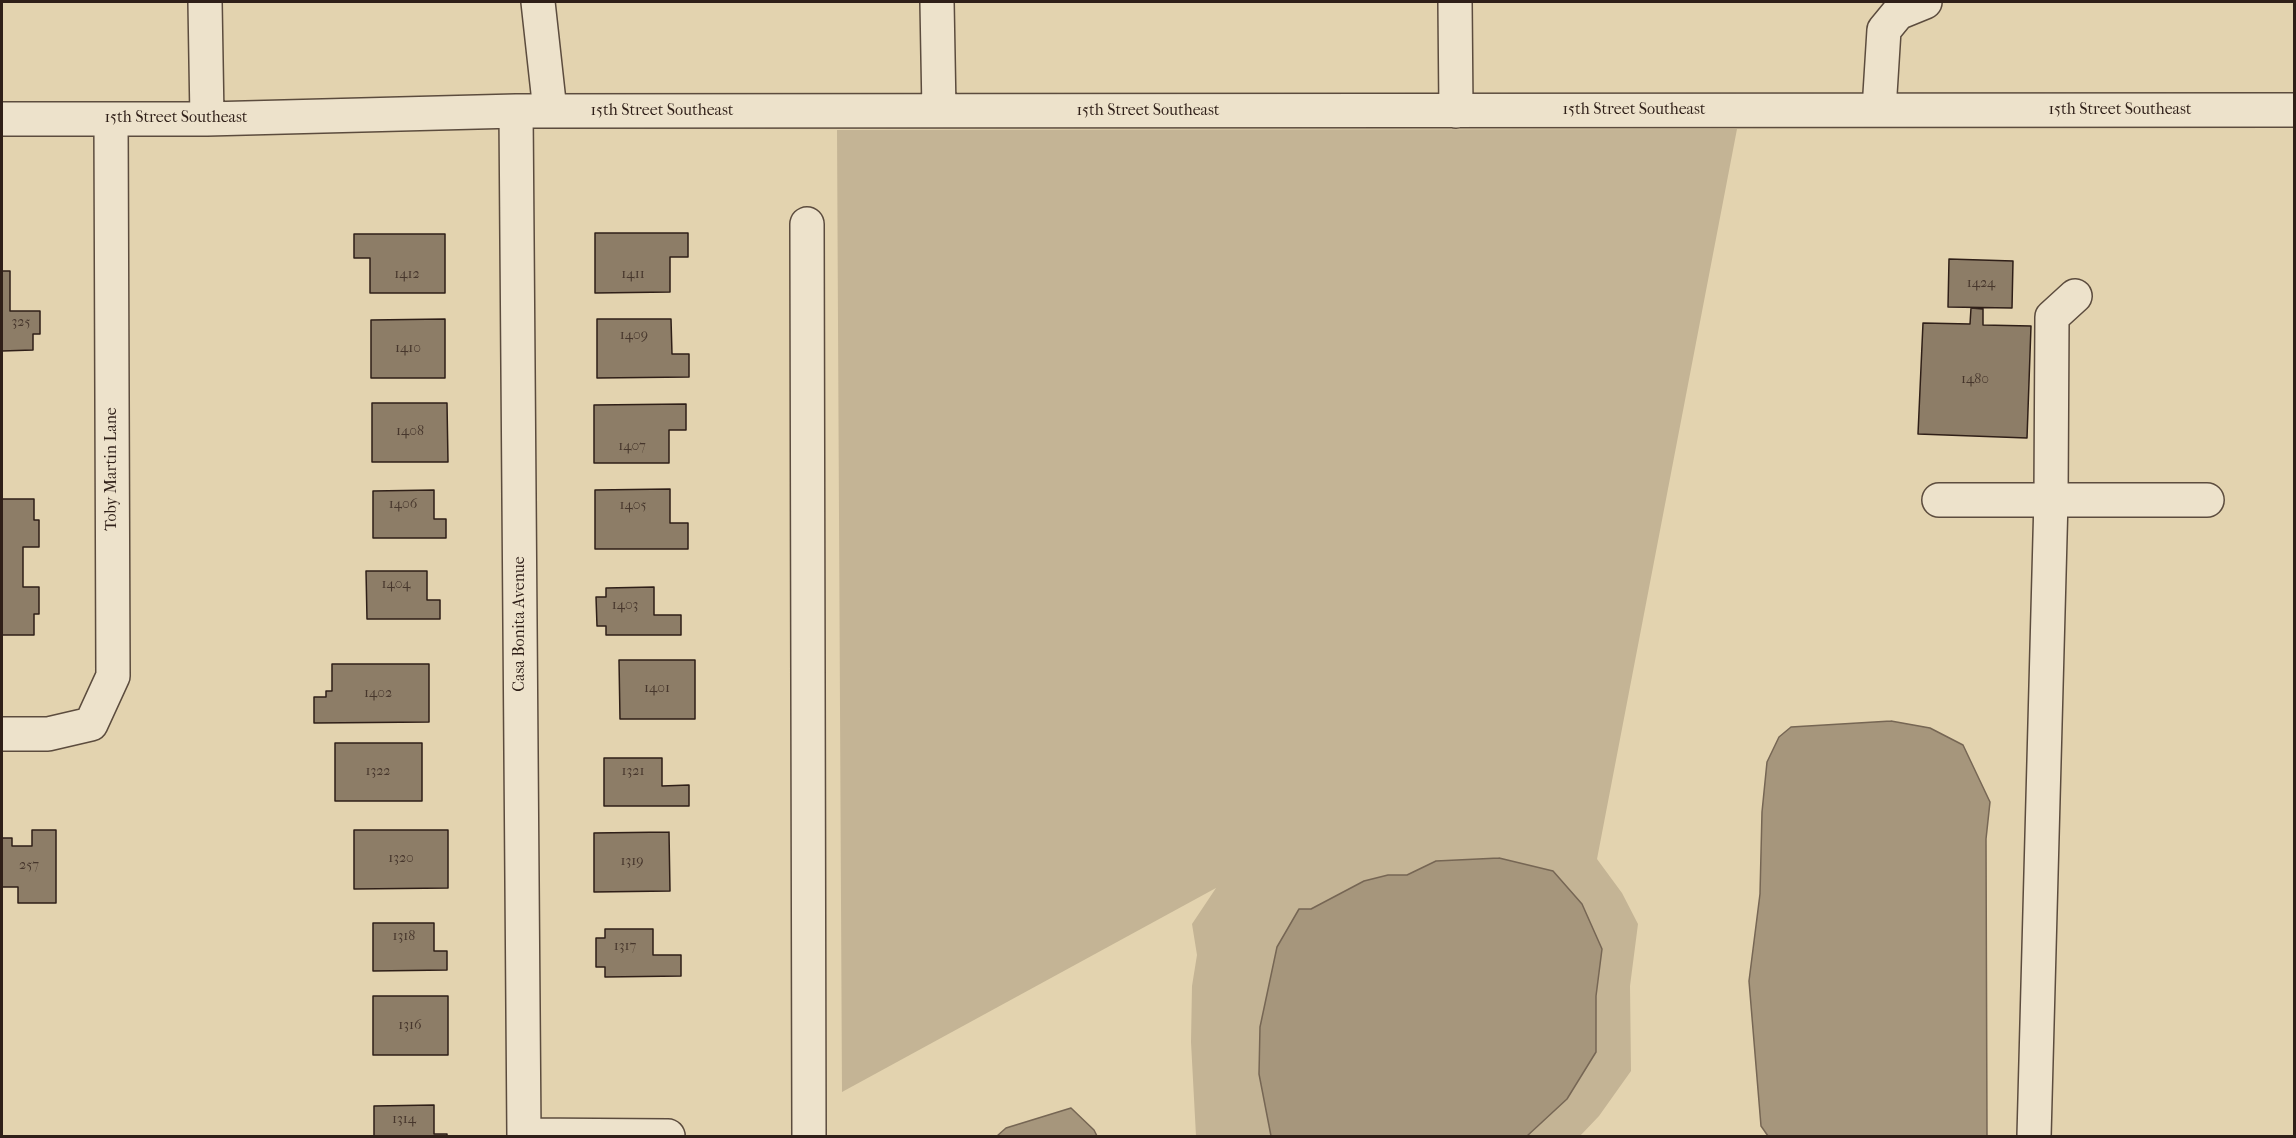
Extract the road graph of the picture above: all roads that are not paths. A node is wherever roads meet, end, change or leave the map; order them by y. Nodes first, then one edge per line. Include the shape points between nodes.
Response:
1 (205, 2) edge
2 (538, 2) edge
3 (937, 2) edge
4 (1455, 2) edge
5 (1925, 2) edge
6 (1879, 110) junction
7 (2295, 110) edge
8 (516, 111) junction
9 (550, 111) junction
10 (939, 111) junction
11 (1456, 111) junction
12 (2, 119) edge
13 (111, 119) junction
14 (207, 119) junction
15 (807, 224) dead end
16 (2075, 296) dead end
17 (2051, 499) junction
18 (1939, 500) dead end
19 (2207, 500) dead end
20 (2, 734) edge
21 (524, 1136) edge
22 (668, 1137) edge
23 (809, 1137) edge
24 (2034, 1137) edge

1 - 14 street
2 - 9 street
3 - 10 street
4 - 11 street
5 - 6 street via 1898,13 1884,30
6 - 7 street, 15th Street Southeast
6 - 11 street, 15th Street Southeast
8 - 9 street, 15th Street Southeast
8 - 14 street, 15th Street Southeast
8 - 21 street, Casa Bonita Avenue
9 - 10 street, 15th Street Southeast
10 - 11 street, 15th Street Southeast
12 - 13 street, 15th Street Southeast
13 - 14 street, 15th Street Southeast
13 - 20 street, Toby Martin Lane via 113,676 91,724 48,734
15 - 23 street
16 - 17 street via 2052,318
17 - 18 street
17 - 19 street
17 - 24 street
21 - 22 street

